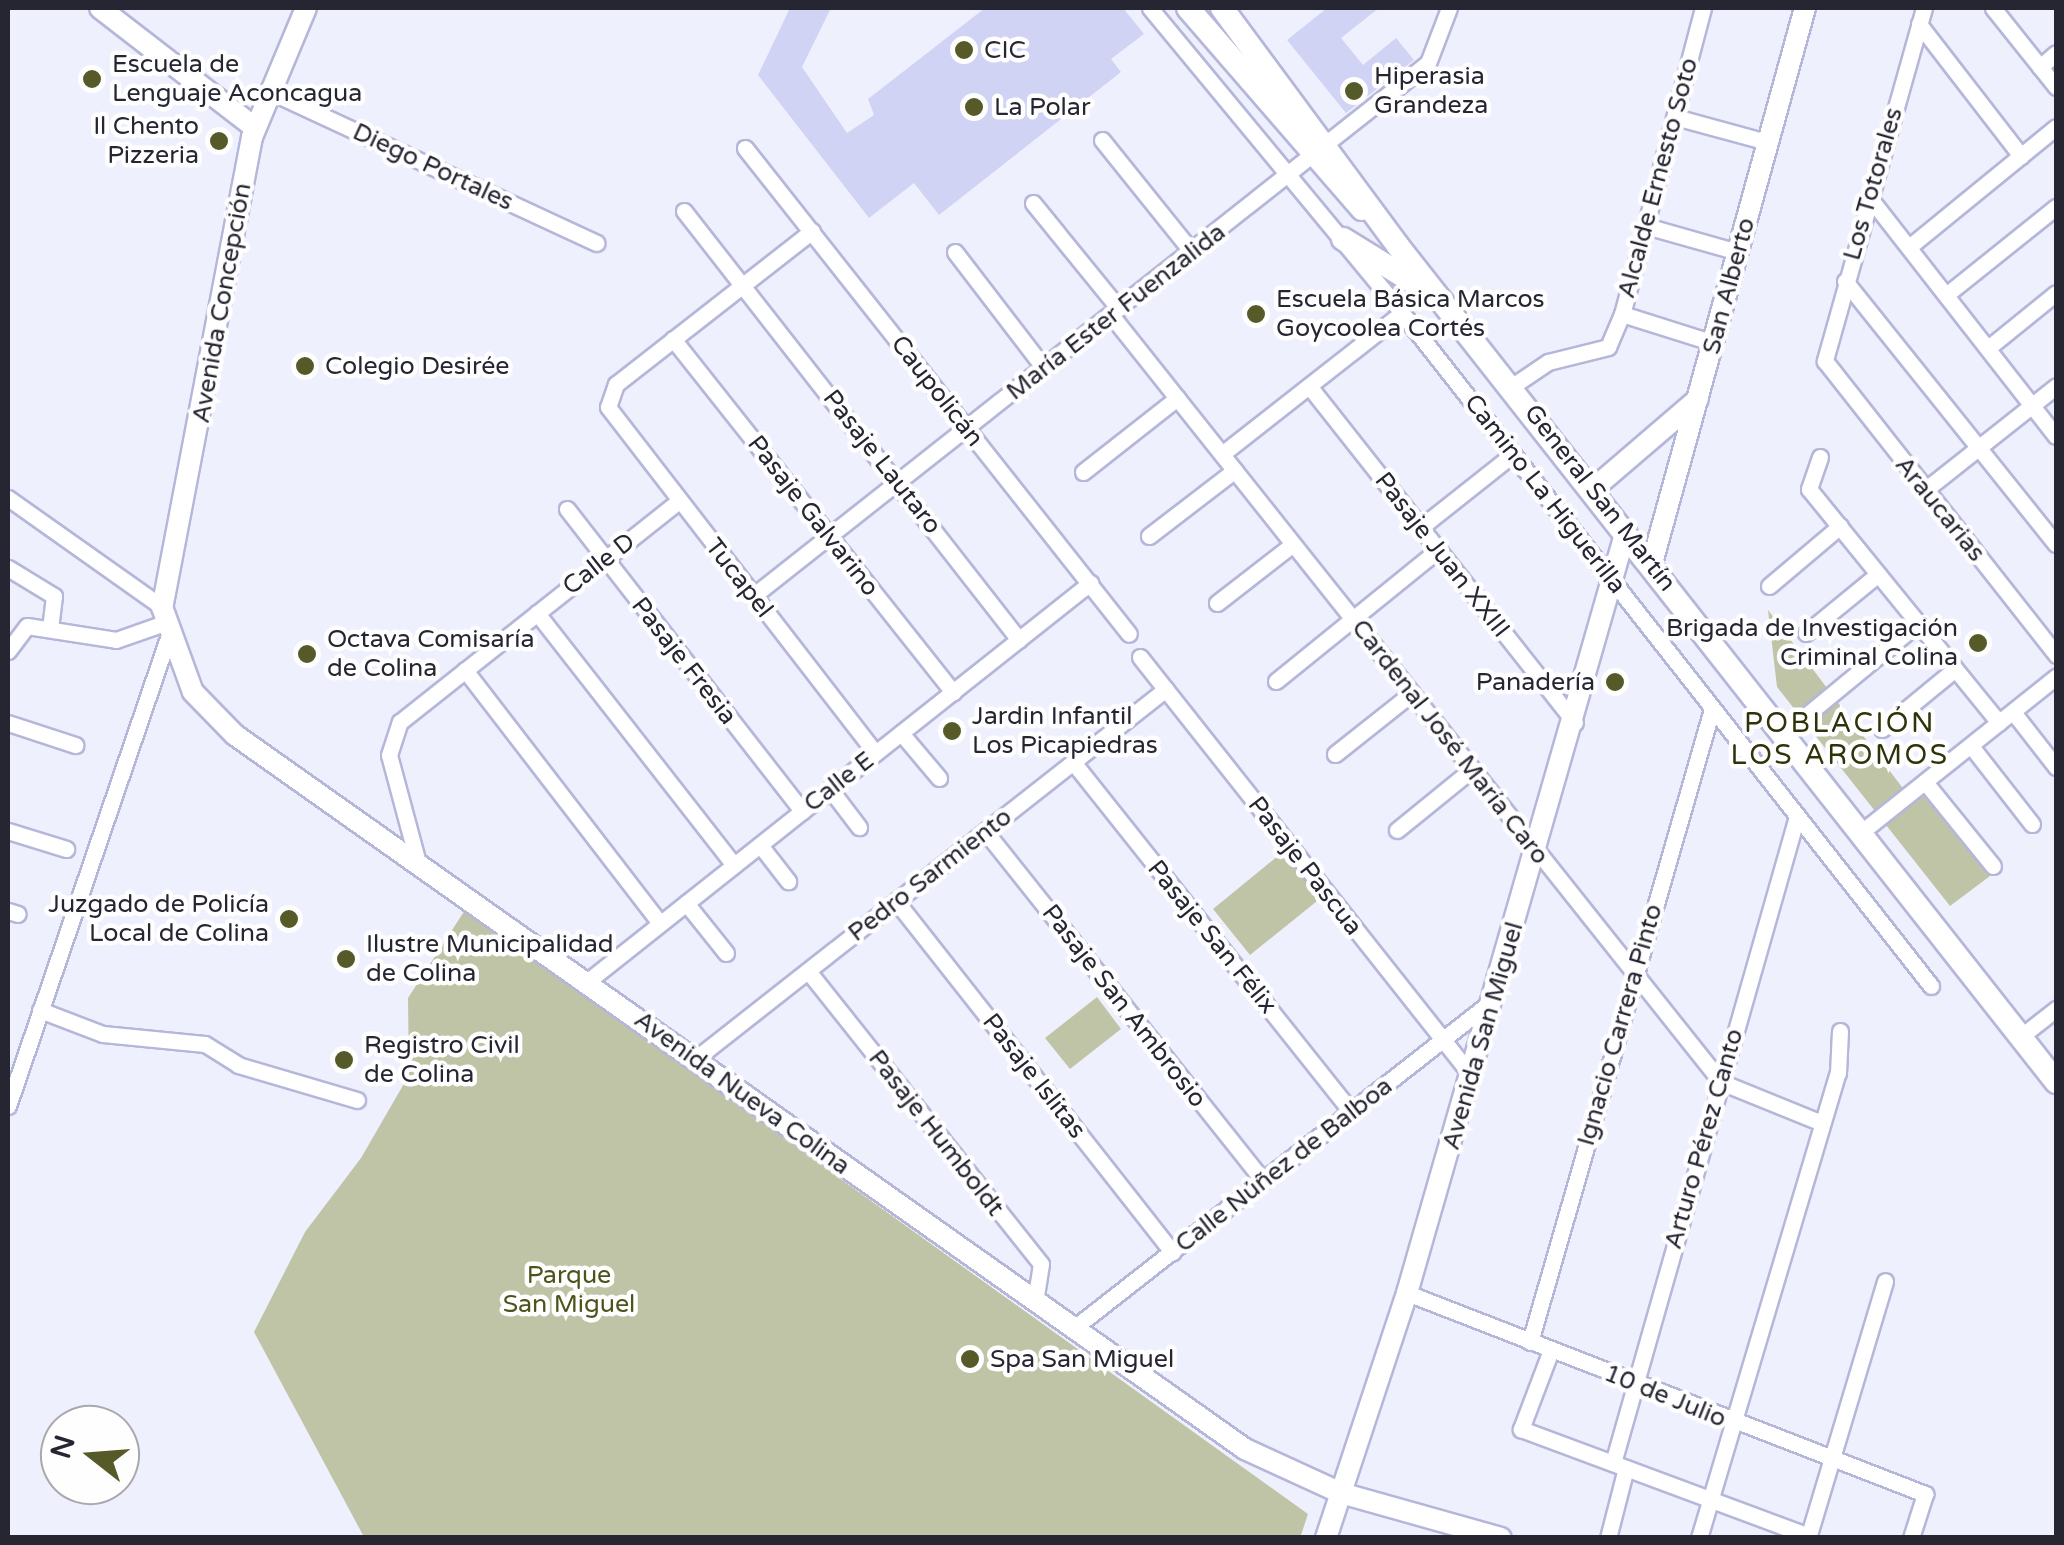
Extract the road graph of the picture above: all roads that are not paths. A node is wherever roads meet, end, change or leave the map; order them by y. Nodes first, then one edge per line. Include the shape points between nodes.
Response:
1 (100, 8) edge
2 (306, 8) edge
3 (1150, 8) edge
4 (1188, 8) edge
5 (1222, 8) edge
6 (1449, 8) edge
7 (1703, 8) edge
8 (1805, 8) edge
9 (1924, 8) edge
10 (1993, 8) edge
11 (1920, 24) junction
12 (2056, 53) edge
13 (2040, 67) junction
14 (2056, 87) edge
15 (269, 92) junction
16 (1675, 117) junction
17 (254, 126) junction
18 (2056, 127) edge
19 (1102, 140) dead end
20 (1767, 142) junction
21 (746, 148) dead end
22 (1321, 152) junction
23 (2021, 156) junction
24 (1291, 175) junction
25 (1869, 196) junction
26 (1033, 204) dead end
27 (2056, 207) edge
28 (684, 211) dead end
29 (1646, 226) junction
30 (812, 232) junction
31 (1343, 240) junction
32 (596, 243) dead end
33 (1909, 247) junction
34 (954, 252) dead end
35 (1192, 252) junction
36 (1738, 252) junction
37 (1845, 281) junction
38 (745, 284) junction
39 (2056, 293) edge
40 (1946, 295) junction
41 (1443, 301) junction
42 (1115, 312) junction
43 (1402, 314) junction
44 (1622, 314) junction
45 (673, 340) junction
46 (1714, 344) junction
47 (1988, 348) junction
48 (1825, 361) joint
49 (1044, 368) junction
50 (1309, 386) junction
51 (2056, 386) edge
52 (1511, 387) junction
53 (1177, 398) junction
54 (1700, 398) junction
55 (2032, 405) junction
56 (967, 428) junction
57 (2056, 436) edge
58 (1979, 447) junction
59 (1222, 454) junction
60 (1513, 454) junction
61 (1820, 457) dead end
62 (1235, 470) junction
63 (1083, 472) dead end
64 (898, 482) junction
65 (1593, 490) junction
66 (1925, 490) junction
67 (8, 498) edge
68 (679, 501) junction
69 (567, 509) dead end
70 (1840, 526) junction
71 (1420, 528) junction
72 (1626, 531) junction
73 (829, 536) junction
74 (1149, 536) dead end
75 (1293, 544) junction
76 (2056, 544) edge
77 (1438, 550) junction
78 (605, 559) junction
79 (1652, 563) junction
80 (8, 568) edge
81 (1878, 574) junction
82 (1614, 581) junction
83 (1090, 583) junction
84 (1769, 586) dead end
85 (752, 596) junction
86 (1217, 603) dead end
87 (538, 612) junction
88 (8, 617) edge
89 (1352, 618) junction
90 (166, 620) junction
91 (1918, 623) junction
92 (22, 628) junction
93 (50, 628) junction
94 (1806, 633) dead end
95 (1130, 634) dead end
96 (1019, 640) junction
97 (8, 650) edge
98 (2056, 655) edge
99 (1140, 657) dead end
100 (1955, 669) junction
101 (465, 670) junction
102 (2056, 678) edge
103 (1276, 681) dead end
104 (1166, 690) junction
105 (953, 692) junction
106 (1412, 693) junction
107 (1712, 709) junction
108 (2013, 712) junction
109 (8, 722) edge
110 (1999, 723) junction
111 (1575, 724) junction
112 (1882, 729) dead end
113 (1786, 732) junction
114 (901, 733) junction
115 (75, 745) dead end
116 (1970, 746) junction
117 (875, 753) junction
118 (1334, 754) dead end
119 (1073, 762) junction
120 (2056, 767) edge
121 (1472, 769) junction
122 (940, 778) dead end
123 (1924, 782) junction
124 (830, 789) junction
125 (802, 812) junction
126 (1797, 816) junction
127 (2032, 824) dead end
128 (859, 827) dead end
129 (1397, 830) dead end
130 (1864, 830) junction
131 (8, 831) edge
132 (985, 831) junction
133 (760, 844) junction
134 (66, 849) dead end
135 (1537, 851) junction
136 (418, 863) junction
137 (734, 864) junction
138 (1993, 866) dead end
139 (788, 882) dead end
140 (896, 901) junction
141 (686, 903) junction
142 (660, 923) junction
143 (726, 952) dead end
144 (808, 970) junction
145 (1634, 973) junction
146 (588, 981) junction
147 (1931, 986) dead end
148 (1493, 1000) junction
149 (40, 1010) junction
150 (2056, 1010) edge
151 (1840, 1031) dead end
152 (2024, 1034) junction
153 (1442, 1040) junction
154 (694, 1060) junction
155 (2056, 1060) edge
156 (1471, 1075) junction
157 (1721, 1082) junction
158 (2056, 1082) edge
159 (357, 1100) dead end
160 (8, 1106) edge
161 (1352, 1112) junction
162 (1822, 1123) junction
163 (1263, 1181) junction
164 (1172, 1252) junction
165 (1885, 1282) dead end
166 (1408, 1293) junction
167 (1036, 1302) junction
168 (1074, 1328) junction
169 (1530, 1342) junction
170 (1551, 1350) junction
171 (1634, 1382) junction
172 (1732, 1423) junction
173 (1834, 1464) junction
174 (1619, 1466) junction
175 (1341, 1493) junction
176 (1710, 1499) junction
177 (1808, 1537) edge
178 (1326, 1538) edge
179 (1501, 1538) edge
180 (1608, 1538) edge
181 (1699, 1538) edge
182 (1911, 1538) edge

1 - 17 street
2 - 15 street, Avenida Concepción
3 - 24 street, Camino La Higuerilla
4 - 22 main road, General San Martín
5 - 22 main road, General San Martín
6 - 22 street, María Ester Fuenzalida via 1438,54
7 - 16 street, Alcalde Ernesto Soto
8 - 20 street, San Alberto
9 - 11 street, Los Totorales
10 - 13 street
11 - 23 street
11 - 25 street, Los Totorales
12 - 13 street
13 - 14 street
15 - 17 street, Avenida Concepción
15 - 32 street, Diego Portales
16 - 20 street
16 - 29 street, Alcalde Ernesto Soto
17 - 90 street, Avenida Concepción
18 - 23 street
19 - 35 street
20 - 36 street, San Alberto
21 - 30 street, Caupolicán
22 - 24 street, María Ester Fuenzalida
22 - 41 main road, General San Martín
23 - 33 street
24 - 31 street, Camino La Higuerilla
24 - 35 street, María Ester Fuenzalida
25 - 33 street
25 - 37 street, Los Totorales
26 - 42 street, Cardenal José María Caro
27 - 40 street
28 - 38 street, Pasaje Lautaro
29 - 36 street
29 - 44 street, Alcalde Ernesto Soto
30 - 38 street
30 - 56 street, Caupolicán
31 - 41 main road
31 - 43 street, Camino La Higuerilla
33 - 40 street
34 - 49 street
35 - 42 street, María Ester Fuenzalida
36 - 46 street, San Alberto
37 - 48 street, Los Totorales
37 - 58 street
38 - 45 street
38 - 64 street, Pasaje Lautaro
39 - 47 street
40 - 47 street
41 - 52 main road, General San Martín
42 - 49 street, María Ester Fuenzalida
42 - 53 street, Cardenal José María Caro
43 - 50 street
43 - 60 street, Camino La Higuerilla
44 - 46 street, Alcalde Ernesto Soto
44 - 52 street via 1608,347 1548,362
45 - 68 street, Tucapel via 616,384 608,400
45 - 73 street, Pasaje Galvarino
46 - 54 street, San Alberto
47 - 55 street
48 - 66 street, Araucarias
49 - 56 street, María Ester Fuenzalida
50 - 59 street
50 - 71 street, Pasaje Juan XXIII
51 - 55 street
52 - 65 main road, General San Martín
53 - 59 street, Cardenal José María Caro
53 - 63 street
54 - 65 street
54 - 79 street, San Alberto
55 - 57 street
55 - 58 street
56 - 64 street, María Ester Fuenzalida
56 - 83 street, Caupolicán
58 - 66 street
58 - 76 street
59 - 62 street, Cardenal José María Caro
60 - 71 street
60 - 82 street, Camino La Higuerilla
61 - 70 street via 1809,488
62 - 74 street
62 - 75 street, Cardenal José María Caro
64 - 73 street, María Ester Fuenzalida
64 - 96 street, Pasaje Lautaro
65 - 72 main road, General San Martín
66 - 98 street, Araucarias
67 - 90 street
68 - 78 street, Calle D
68 - 85 street, Tucapel
69 - 78 street, Pasaje Fresia
70 - 81 street
70 - 84 street
71 - 77 street, Pasaje Juan XXIII
72 - 79 main road, General San Martín
72 - 82 street, Avenida San Miguel
73 - 85 street, María Ester Fuenzalida
73 - 105 street, Pasaje Galvarino
75 - 86 street
75 - 89 street, Cardenal José María Caro
77 - 89 street
77 - 111 street, Pasaje Juan XXIII
78 - 87 street, Calle D
78 - 125 street, Pasaje Fresia
79 - 113 main road, General San Martín
80 - 93 street via 54,596
81 - 91 street
81 - 94 street
82 - 107 street, Camino La Higuerilla
82 - 111 street, Avenida San Miguel
83 - 95 street, Caupolicán
83 - 96 street, Calle E
85 - 117 street, Tucapel
87 - 101 street, Calle D
87 - 137 street
88 - 92 street
89 - 103 street
89 - 106 street, Cardenal José María Caro
90 - 93 street via 116,640
90 - 136 street, Avenida Nueva Colina via 193,692 235,736
90 - 149 street, Avenida Concepción
91 - 100 street
91 - 113 street
92 - 93 street
92 - 97 street
96 - 105 street, Calle E
99 - 104 street, Pasaje Pascua
100 - 110 street
100 - 112 street
101 - 136 street, Calle D via 392,736
101 - 142 street
102 - 108 street
104 - 119 street, Pedro Sarmiento
104 - 153 street, Pasaje Pascua
105 - 114 street, Calle E
106 - 118 street
106 - 121 street, Cardenal José María Caro
107 - 126 street, Camino La Higuerilla
107 - 145 street, Ignacio Carrera Pinto
108 - 110 street
108 - 120 street
109 - 115 street
110 - 116 street
111 - 135 street, Avenida San Miguel
113 - 130 main road, General San Martín
114 - 117 street, Calle E
114 - 122 street
116 - 123 street
116 - 127 street
117 - 124 street, Calle E
119 - 132 street, Pedro Sarmiento
119 - 161 street, Pasaje San Félix
121 - 129 street
121 - 135 street, Cardenal José María Caro
123 - 130 street
123 - 138 street
124 - 125 street, Calle E
124 - 128 street
125 - 133 street, Calle E
126 - 147 street, Camino La Higuerilla
126 - 157 street, Arturo Pérez Canto
130 - 152 main road, General San Martín
131 - 134 street
132 - 140 street, Pedro Sarmiento
132 - 163 street, Pasaje San Ambrosio
133 - 137 street, Calle E
133 - 139 street
135 - 145 street, Cardenal José María Caro
135 - 148 street, Avenida San Miguel
136 - 146 street, Avenida Nueva Colina
137 - 141 street, Calle E
140 - 144 street, Pedro Sarmiento
140 - 164 street, Pasaje Islitas
141 - 142 street, Calle E
141 - 143 street
142 - 146 street, Calle E
144 - 154 street, Pedro Sarmiento
144 - 167 street, Pasaje Humboldt via 1040,1264
145 - 157 street, Cardenal José María Caro
145 - 169 street, Ignacio Carrera Pinto
146 - 154 street, Avenida Nueva Colina
148 - 153 street, Calle Núñez de Balboa
148 - 156 street, Avenida San Miguel
149 - 159 street via 103,1034 204,1044 238,1066
149 - 160 street, Avenida Concepción
150 - 152 street
151 - 162 street via 1838,1074
152 - 155 main road, General San Martín
152 - 158 main road, General San Martín
153 - 156 street, Pasaje Pascua
153 - 161 street, Calle Núñez de Balboa
154 - 167 street, Avenida Nueva Colina
156 - 166 street, Avenida San Miguel
157 - 162 street, Cardenal José María Caro via 1748,1099
157 - 171 street, Arturo Pérez Canto
161 - 163 street, Calle Núñez de Balboa
162 - 172 street
163 - 164 street, Calle Núñez de Balboa
164 - 168 street, Calle Núñez de Balboa
165 - 173 street
166 - 169 street, 10 de Julio
166 - 175 street, Avenida San Miguel
167 - 168 street, Avenida Nueva Colina
168 - 175 street, Avenida Nueva Colina via 1245,1448
169 - 170 street, 10 de Julio
170 - 171 street, 10 de Julio
170 - 174 street via 1521,1429
171 - 172 street, 10 de Julio
171 - 174 street, Arturo Pérez Canto
172 - 173 street, 10 de Julio
172 - 176 street
173 - 177 street
173 - 182 street, 10 de Julio via 1925,1494
174 - 176 street
174 - 180 street, Arturo Pérez Canto
175 - 178 street, Avenida San Miguel
175 - 179 street, Avenida Nueva Colina
176 - 177 street
176 - 181 street

